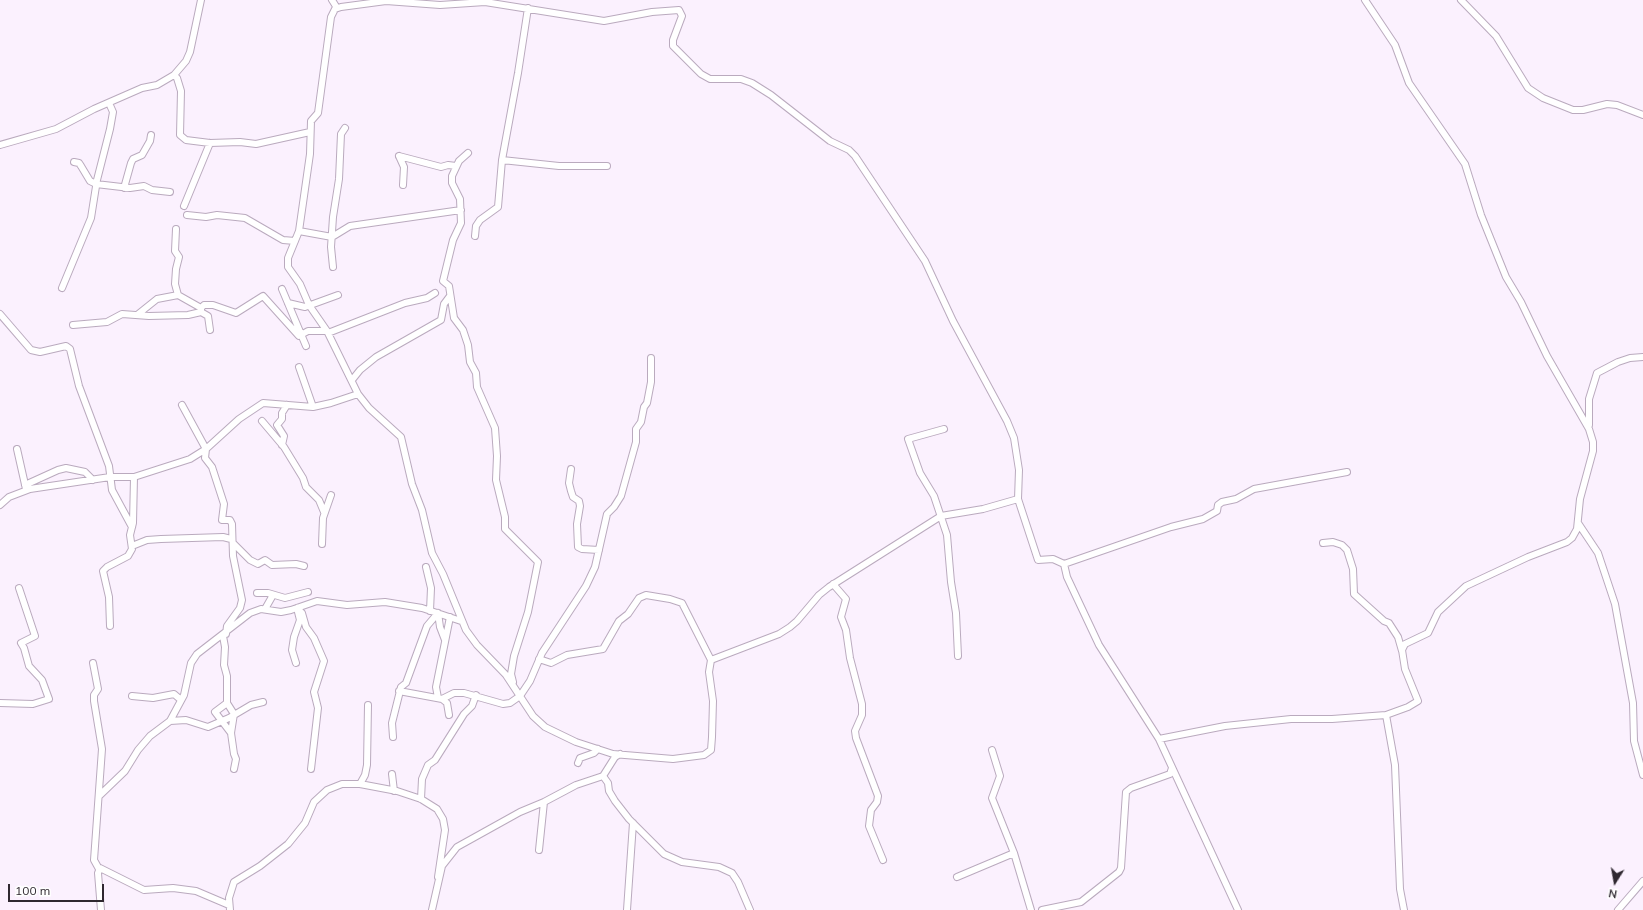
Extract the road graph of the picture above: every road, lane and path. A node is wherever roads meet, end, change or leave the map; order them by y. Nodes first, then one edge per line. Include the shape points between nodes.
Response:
1 (201, 0) edge
2 (332, 0) edge
3 (1365, 0) edge
4 (1461, 0) edge
5 (337, 8) junction
6 (528, 8) junction
7 (174, 75) junction
8 (109, 103) junction
9 (1643, 115) edge
10 (345, 128) dead end
11 (310, 132) junction
12 (151, 135) dead end
13 (210, 143) junction
14 (0, 145) edge
15 (468, 153) dead end
16 (502, 160) junction
17 (74, 162) dead end
18 (456, 166) junction
19 (607, 166) dead end
20 (96, 184) junction
21 (403, 185) dead end
22 (124, 188) junction
23 (170, 192) dead end
24 (184, 206) dead end
25 (461, 210) junction
26 (187, 215) dead end
27 (176, 229) dead end
28 (299, 230) junction
29 (474, 236) dead end
30 (332, 237) junction
31 (295, 241) junction
32 (333, 268) dead end
33 (62, 288) dead end
34 (282, 289) dead end
35 (435, 293) dead end
36 (178, 295) junction
37 (338, 295) dead end
38 (450, 296) junction
39 (288, 302) junction
40 (309, 305) junction
41 (201, 310) junction
42 (0, 314) edge
43 (137, 315) junction
44 (73, 325) dead end
45 (210, 330) dead end
46 (327, 332) junction
47 (302, 334) junction
48 (306, 346) dead end
49 (1643, 357) edge
50 (651, 358) dead end
51 (299, 366) dead end
52 (352, 380) junction
53 (1569, 393) junction
54 (358, 394) junction
55 (1589, 398) junction
56 (182, 405) dead end
57 (287, 405) junction
58 (314, 407) junction
59 (262, 421) dead end
60 (944, 429) dead end
61 (1589, 429) junction
62 (282, 445) junction
63 (17, 449) dead end
64 (206, 449) junction
65 (571, 469) dead end
66 (1347, 472) dead end
67 (134, 476) junction
68 (110, 477) junction
69 (93, 480) junction
70 (26, 488) junction
71 (331, 495) dead end
72 (1018, 499) junction
73 (0, 505) edge
74 (324, 512) junction
75 (941, 516) junction
76 (1578, 523) junction
77 (132, 527) junction
78 (232, 541) junction
79 (1323, 543) dead end
80 (322, 544) dead end
81 (132, 546) junction
82 (599, 550) junction
83 (1064, 564) junction
84 (304, 566) dead end
85 (426, 567) dead end
86 (833, 584) junction
87 (19, 588) dead end
88 (308, 592) dead end
89 (257, 593) dead end
90 (273, 595) junction
91 (297, 608) junction
92 (265, 609) junction
93 (430, 611) junction
94 (438, 613) junction
95 (450, 617) junction
96 (462, 620) junction
97 (110, 626) dead end
98 (224, 635) junction
99 (445, 640) junction
100 (1402, 653) junction
101 (958, 656) dead end
102 (539, 659) junction
103 (711, 660) junction
104 (93, 663) dead end
105 (296, 663) dead end
106 (514, 686) junction
107 (399, 692) junction
108 (476, 695) junction
109 (132, 696) dead end
110 (520, 696) junction
111 (440, 698) junction
112 (181, 700) junction
113 (263, 702) dead end
114 (0, 703) edge
115 (227, 703) junction
116 (368, 704) dead end
117 (175, 713) junction
118 (234, 714) junction
119 (449, 715) dead end
120 (1386, 715) junction
121 (177, 720) junction
122 (170, 721) junction
123 (221, 721) junction
124 (231, 734) junction
125 (393, 737) dead end
126 (1159, 739) junction
127 (598, 750) junction
128 (992, 750) dead end
129 (620, 754) junction
130 (578, 763) dead end
131 (1172, 768) junction
132 (234, 769) dead end
133 (311, 769) dead end
134 (392, 774) dead end
135 (1643, 775) edge
136 (603, 776) junction
137 (360, 784) junction
138 (394, 791) junction
139 (99, 796) junction
140 (421, 799) junction
141 (544, 802) junction
142 (633, 823) junction
143 (538, 850) dead end
144 (1014, 853) junction
145 (883, 860) dead end
146 (98, 869) junction
147 (438, 877) junction
148 (957, 877) dead end
149 (1643, 881) edge
150 (229, 907) edge
151 (101, 910) edge
152 (432, 910) edge
153 (627, 910) edge
154 (750, 910) edge
155 (1031, 910) edge
156 (1042, 910) edge
157 (1238, 910) edge
158 (1404, 910) edge
159 (1618, 910) edge

1 - 7 street via 190,52
2 - 5 street
3 - 53 street via 1395,45 1409,83 1465,164 1504,272
4 - 9 street via 1496,36 1528,88 1543,98 1573,110 1607,104 1618,105
5 - 6 street via 386,1 440,5 485,2
5 - 11 street via 331,17 318,113 311,122
6 - 16 street
6 - 72 street via 604,21 679,10 682,16 673,46 701,74 710,79 741,79 752,83 772,95 830,141 849,150 855,156 926,261 963,341 1007,421 1014,438 1019,470
7 - 8 street via 158,85 142,88
7 - 13 street via 181,91 180,135 186,140
8 - 14 street via 56,129
8 - 20 street via 113,112
10 - 30 street via 340,139 340,172
11 - 13 street via 256,144 229,141
11 - 28 street via 310,154
12 - 22 street via 142,155 133,159
13 - 24 street
15 - 18 street
16 - 19 street via 559,166
16 - 29 street via 498,207 480,220
17 - 20 street via 79,163 90,181
18 - 21 street via 441,167 399,156 404,167
18 - 25 street via 452,183 460,199
20 - 22 street
20 - 33 street via 91,218
22 - 23 street via 140,186
25 - 30 street via 350,226
25 - 38 street via 460,228 453,240 443,281 449,286
26 - 31 street via 245,218 283,240
27 - 36 street via 175,251 179,257 175,284
28 - 30 street
28 - 31 street
30 - 32 street
31 - 40 street via 288,258 288,267 300,284
34 - 39 street
35 - 46 street
36 - 41 street
36 - 43 street via 157,299
37 - 40 street
38 - 52 street via 444,304 441,320 376,357
38 - 106 street via 454,318 463,330 468,345 477,387 495,428 496,480 504,529 538,562 528,612 514,656 511,674
39 - 40 street via 305,307
39 - 47 street
40 - 46 street
41 - 43 street via 188,315
41 - 45 street via 208,316
41 - 47 street via 204,305 213,305 236,313 262,296 299,336
42 - 68 street via 31,350 40,352 66,346 70,348 79,386 109,466
43 - 44 street via 122,314 107,322
46 - 47 street via 308,331
46 - 52 street
47 - 48 street
49 - 55 street via 1618,362 1597,373
50 - 82 street via 651,382 642,422 636,429 636,442 621,496 607,514
51 - 58 street
52 - 54 street
53 - 55 street via 1575,402 1583,407
53 - 61 street
54 - 58 street
54 - 96 street via 401,438 432,553
55 - 61 street
56 - 64 street
57 - 58 street
57 - 62 street via 277,426 284,436
57 - 64 street via 262,403 238,419
59 - 62 street
60 - 75 street via 908,439 920,473 934,496
61 - 76 street via 1593,451 1580,499
62 - 74 street via 306,487 319,500
63 - 70 street
64 - 67 street via 190,459
64 - 78 street via 205,458 212,467 224,504 222,520 230,520 232,524
65 - 82 street via 569,483 573,497 579,501 580,506 577,524 578,547
66 - 83 street via 1254,489 1236,499 1222,502 1215,513 1203,519
67 - 68 street
67 - 77 street
68 - 69 street
68 - 77 street via 112,490
69 - 70 street
69 - 70 street via 85,472 66,468
70 - 73 street
71 - 74 street
72 - 75 street
72 - 83 street via 1038,560 1053,559
74 - 80 street
75 - 86 street
75 - 101 street via 950,552
76 - 100 street via 1575,534 1567,542 1466,586 1442,609 1428,633 1405,644
76 - 135 street via 1598,553 1615,604 1633,703 1634,741
77 - 81 street
78 - 81 street via 223,537 161,539 148,540
78 - 84 street via 250,560 258,564 265,560 272,566
78 - 98 street via 242,600
79 - 100 street via 1332,542 1342,545 1347,550 1353,569 1354,594 1384,621 1390,623 1398,637
81 - 97 street via 128,556 104,569 109,597
82 - 102 street via 595,567 586,586
83 - 126 street via 1067,577 1099,645
85 - 93 street via 430,588
86 - 103 street via 819,595 797,621 779,634
86 - 145 street via 846,599 841,617 862,704 862,715 855,731 878,796 871,810 869,826
87 - 114 street via 35,636 21,643 29,666 42,680 50,699 33,704
88 - 90 street via 285,598
89 - 90 street
90 - 92 street
91 - 92 street via 281,612
91 - 93 street via 317,601 347,605 385,602
91 - 105 street via 300,620 292,650
91 - 133 street via 302,613 306,627 324,661 314,692 318,708
92 - 98 street via 244,617
93 - 94 street
94 - 95 street
94 - 99 street
94 - 107 street via 427,626 406,683
95 - 96 street
95 - 99 street
96 - 106 street via 471,638
98 - 112 street via 197,654 191,663
98 - 115 street
99 - 111 street via 436,688
100 - 120 street via 1405,669 1418,701
102 - 103 street via 551,663 567,655 603,649 619,621 628,614 639,598 646,595 682,603
102 - 110 street via 530,681
103 - 129 street via 711,750 704,755 673,759
104 - 139 street via 98,689 94,701 102,748
106 - 110 street
107 - 111 street
107 - 125 street via 392,723
108 - 110 street via 504,704
108 - 111 street via 454,693
108 - 140 street via 472,706 464,714 435,760 428,765 422,779
109 - 112 street via 153,698 174,694
110 - 127 street via 533,716 545,727
111 - 119 street via 447,703
112 - 117 street
113 - 118 street via 250,705
115 - 118 street
115 - 123 street via 216,712
116 - 137 street via 367,765
117 - 121 street
117 - 122 street
118 - 123 street
118 - 124 street
120 - 126 street via 1261,721 1201,729
120 - 158 street via 1395,766 1400,889
121 - 122 street
121 - 123 street via 208,727
122 - 139 street via 146,740 125,771
123 - 124 street
124 - 132 street via 236,759
126 - 131 street
127 - 129 street
127 - 130 street via 580,758
128 - 144 street via 1000,776 992,798
129 - 136 street via 615,757
131 - 156 street via 1170,774 1126,792 1119,872 1081,902
131 - 157 street
134 - 138 street
136 - 141 street via 576,785
136 - 142 street via 615,801
137 - 138 street
137 - 150 street via 334,786 316,799 301,829 288,844 234,882
138 - 140 street
139 - 146 street via 94,860
140 - 147 street via 437,810 445,825
141 - 143 street
141 - 147 street via 463,842 452,852
142 - 153 street
142 - 154 street via 664,854 682,862 719,868 732,873
144 - 148 street
144 - 155 street
146 - 150 street via 105,869 144,890 191,890
146 - 151 street
147 - 152 street
149 - 159 street

